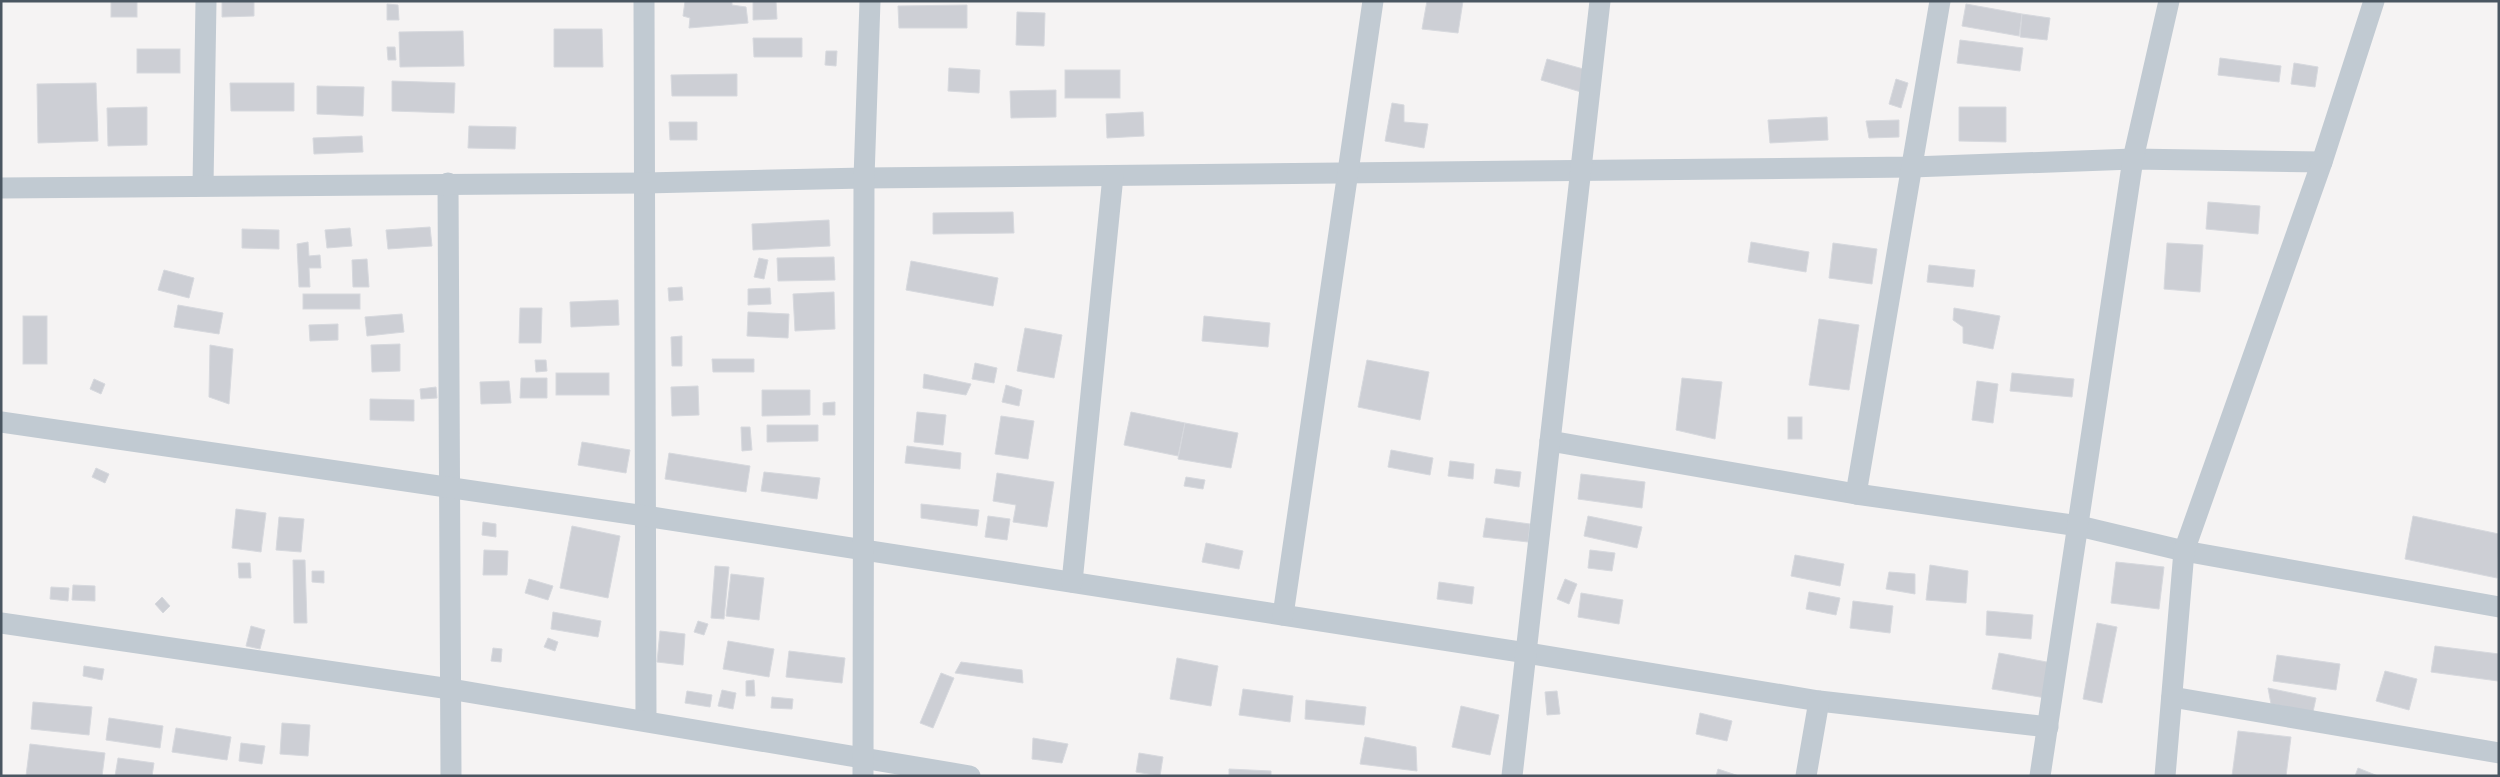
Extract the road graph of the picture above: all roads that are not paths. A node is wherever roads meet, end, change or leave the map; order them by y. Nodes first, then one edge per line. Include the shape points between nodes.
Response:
1 (206, 1) edge
2 (644, 1) edge
3 (870, 1) edge
4 (1372, 1) edge
5 (1600, 1) edge
6 (1940, 1) edge
7 (2169, 1) edge
8 (2374, 1) edge
9 (2132, 159) junction
10 (2322, 162) junction
11 (1912, 167) junction
12 (1581, 170) junction
13 (1346, 173) junction
14 (1113, 176) junction
15 (864, 178) junction
16 (448, 183) junction
17 (645, 183) junction
18 (203, 185) junction
19 (1, 188) edge
20 (1, 422) edge
21 (1550, 441) junction
22 (448, 486) junction
23 (1856, 494) junction
24 (645, 516) junction
25 (2079, 526) junction
26 (863, 550) junction
27 (2184, 551) junction
28 (1072, 582) junction
29 (2499, 607) edge
30 (1283, 615) junction
31 (1, 623) edge
32 (1526, 653) junction
33 (450, 689) junction
34 (2172, 697) junction
35 (1819, 701) junction
36 (646, 720) junction
37 (2048, 727) junction
38 (2499, 753) edge
39 (863, 767) edge
40 (451, 776) edge
41 (970, 776) edge
42 (1512, 776) edge
43 (1806, 776) edge
44 (2040, 776) edge
45 (2165, 776) edge

1 - 18 street
2 - 17 street
3 - 15 street
4 - 13 street
5 - 12 street
6 - 11 street
7 - 9 street
8 - 10 street
9 - 10 street
9 - 11 street
9 - 25 street
10 - 27 street
11 - 12 street
11 - 23 street
12 - 13 street
12 - 21 street
13 - 14 street
13 - 30 street
14 - 15 street
14 - 28 street
15 - 17 street
15 - 26 street
16 - 17 street
16 - 18 street
16 - 22 street
17 - 24 street
18 - 19 street
20 - 22 street
21 - 23 street
21 - 32 street
22 - 24 street
22 - 33 street
23 - 25 street
24 - 26 street
24 - 36 street
25 - 27 street
25 - 37 street
26 - 28 street
26 - 39 street
27 - 29 street
27 - 34 street
28 - 30 street
30 - 32 street
31 - 33 street
32 - 35 street
32 - 42 street
33 - 36 street
33 - 40 street
34 - 38 street
34 - 45 street
35 - 37 street
35 - 43 street
36 - 39 street
37 - 44 street
39 - 41 street

